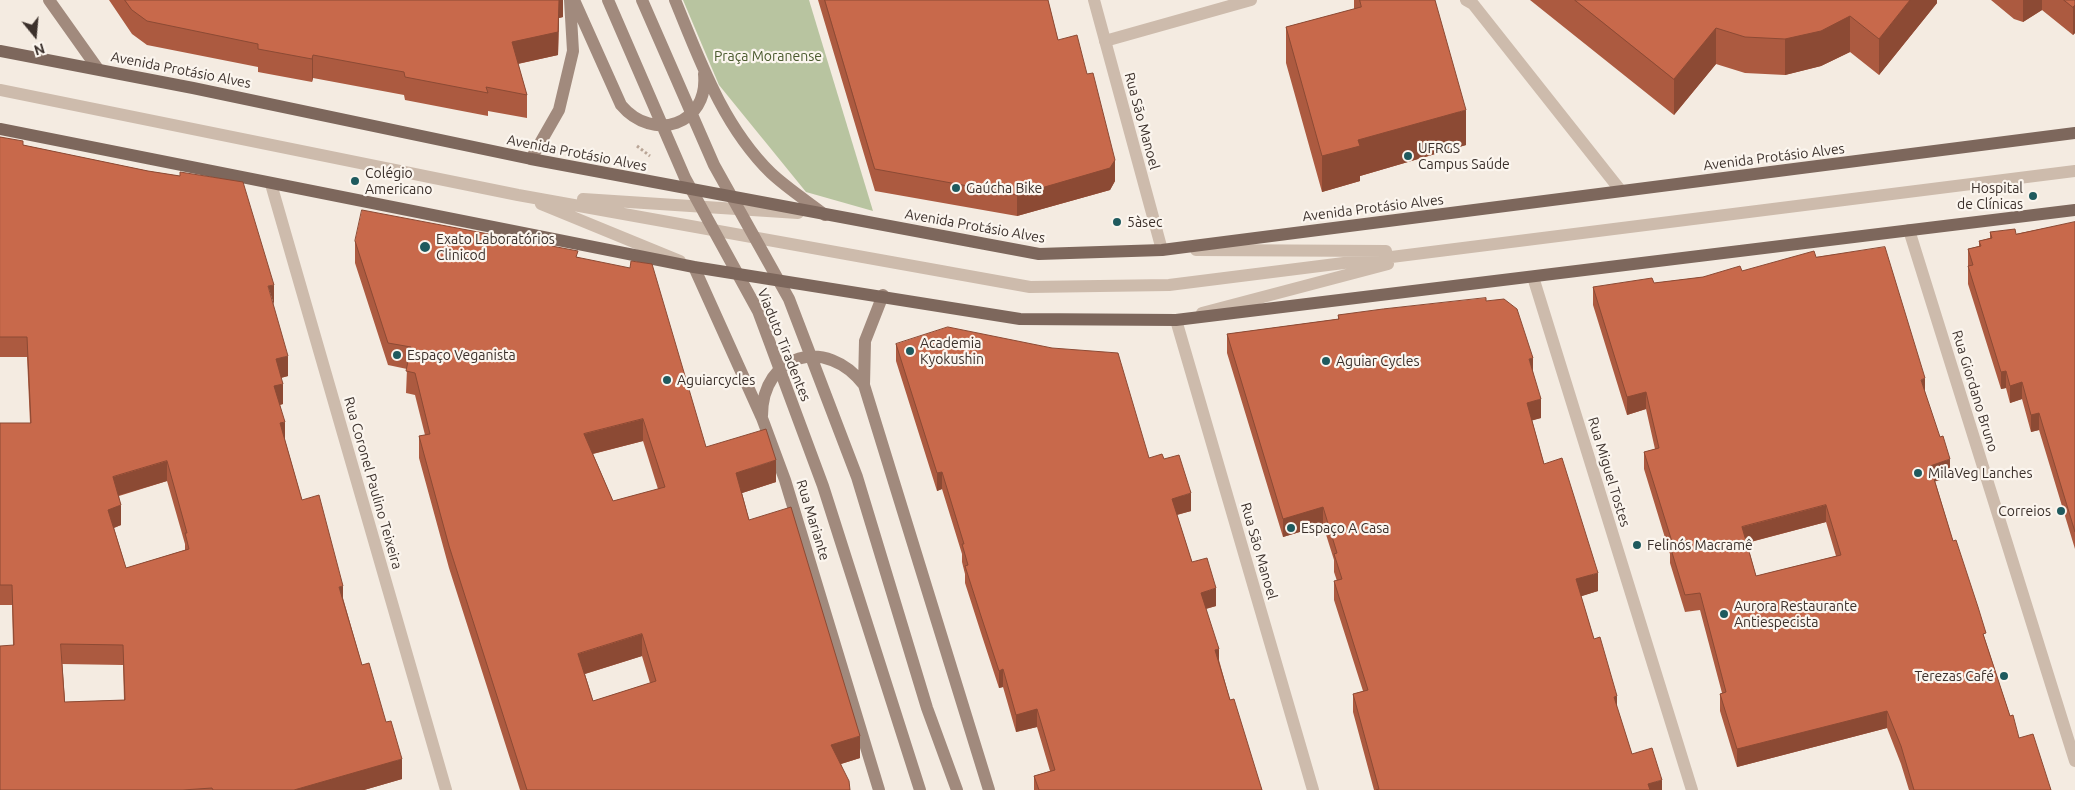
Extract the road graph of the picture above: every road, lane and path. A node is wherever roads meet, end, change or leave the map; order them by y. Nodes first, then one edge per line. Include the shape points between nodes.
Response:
1 (49, 0) edge
2 (570, 0) edge
3 (574, 0) edge
4 (608, 0) edge
5 (642, 0) edge
6 (675, 0) edge
7 (1094, 0) edge
8 (1251, 0) edge
9 (1466, 0) edge
10 (1105, 41) junction
11 (0, 50) edge
12 (98, 69) junction
13 (704, 70) junction
14 (0, 90) edge
15 (0, 129) edge
16 (2075, 133) edge
17 (531, 159) junction
18 (2075, 171) edge
19 (271, 184) junction
20 (1621, 191) junction
21 (518, 194) junction
22 (2075, 210) edge
23 (825, 215) junction
24 (1909, 230) junction
25 (1162, 250) junction
26 (1436, 252) junction
27 (694, 267) junction
28 (1533, 276) junction
29 (883, 295) junction
30 (1176, 320) junction
31 (864, 385) junction
32 (762, 418) junction
33 (2075, 761) edge
34 (446, 790) edge
35 (879, 790) edge
36 (920, 790) edge
37 (957, 790) edge
38 (989, 790) edge
39 (1313, 790) edge
40 (1692, 790) edge

1 - 12 main road
2 - 17 main road via 573,51 559,110
3 - 13 main road via 621,105 630,116 657,127 684,119 695,110 704,91
4 - 36 main road, Viaduto Tiradentes via 685,178 758,311 823,486
5 - 37 main road, Viaduto Tiradentes via 714,165 789,299 857,477 927,708
6 - 13 main road
7 - 10 street, Rua São Manoel
8 - 10 street
9 - 20 street via 1474,4
10 - 25 street, Rua São Manoel
11 - 12 main road, Avenida Protásio Alves
12 - 17 main road, Avenida Protásio Alves
13 - 23 main road via 733,126 771,173
14 - 21 street
15 - 19 main road
16 - 20 main road, Avenida Protásio Alves
17 - 23 main road, Avenida Protásio Alves
18 - 26 street
19 - 27 main road
19 - 34 street, Rua Coronel Paulino Teixeira
20 - 25 main road, Avenida Protásio Alves
21 - 23 street
21 - 26 street via 1030,287 1169,285
21 - 27 street
22 - 24 main road
23 - 25 main road, Avenida Protásio Alves via 1039,254
24 - 28 main road
24 - 33 street, Rua Giordano Bruno
25 - 26 street
26 - 30 street
27 - 29 main road
27 - 32 main road, Rua Mariante
28 - 30 main road
28 - 40 street, Rua Miguel Tostes
29 - 30 main road via 1020,319
29 - 31 main road via 865,342
30 - 39 street, Rua São Manoel
31 - 32 main road via 840,362 807,356 791,362 772,378 762,401
31 - 38 main road
32 - 35 main road, Rua Mariante via 785,480

